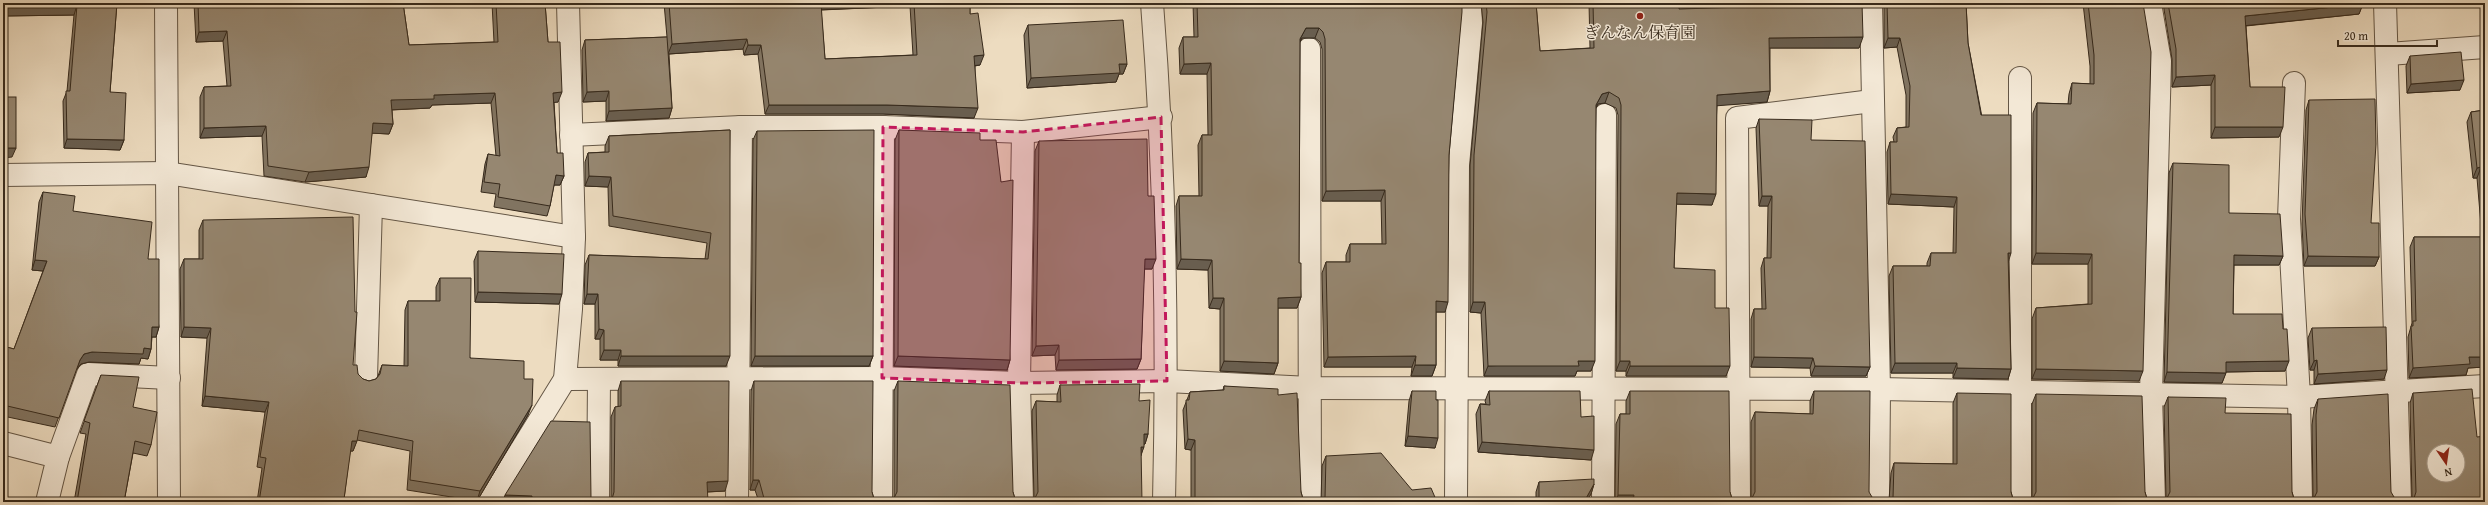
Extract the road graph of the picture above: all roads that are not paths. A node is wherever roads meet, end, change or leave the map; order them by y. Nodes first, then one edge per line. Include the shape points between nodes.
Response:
1 (166, 3) edge
2 (568, 3) edge
3 (1152, 3) edge
4 (1470, 3) edge
5 (1871, 3) edge
6 (2150, 3) edge
7 (2385, 3) edge
8 (2485, 47) edge
9 (1309, 49) dead end
10 (2388, 54) junction
11 (2020, 78) dead end
12 (2294, 83) dead end
13 (1872, 101) junction
14 (1605, 115) dead end
15 (1161, 117) junction
16 (741, 126) junction
17 (883, 127) junction
18 (1023, 132) junction
19 (571, 135) junction
20 (167, 173) junction
21 (3, 175) edge
22 (371, 205) junction
23 (574, 237) junction
24 (739, 377) junction
25 (169, 378) junction
26 (366, 378) edge
27 (882, 378) junction
28 (565, 379) junction
29 (599, 379) junction
30 (1167, 381) junction
31 (1019, 383) junction
32 (2485, 386) edge
33 (1310, 388) junction
34 (1604, 388) junction
35 (1456, 389) junction
36 (1740, 389) junction
37 (1878, 389) junction
38 (2398, 390) junction
39 (2019, 392) junction
40 (2151, 394) junction
41 (2299, 397) junction
42 (3, 442) edge
43 (58, 457) junction
44 (47, 502) edge
45 (170, 502) edge
46 (489, 502) edge
47 (598, 502) edge
48 (737, 502) edge
49 (881, 502) edge
50 (1022, 502) edge
51 (1164, 502) edge
52 (1310, 502) edge
53 (1456, 502) edge
54 (1603, 502) edge
55 (1739, 502) edge
56 (1878, 502) edge
57 (2020, 502) edge
58 (2154, 502) edge
59 (2300, 502) edge
60 (2400, 502) edge

1 - 20 street
2 - 19 street
3 - 15 street
4 - 35 street via 1471,23 1458,165
5 - 13 street
6 - 40 street via 2160,61
7 - 10 street
8 - 10 street
9 - 33 street
10 - 38 street
11 - 39 street
12 - 41 street via 2289,219
13 - 36 street via 1737,118
13 - 37 street
14 - 34 street
15 - 18 street
15 - 30 street
16 - 17 street
16 - 19 street
16 - 24 street
17 - 18 street
17 - 27 street
18 - 31 street
19 - 23 street
20 - 21 street
20 - 22 street
20 - 25 street
22 - 23 street
22 - 26 street
23 - 28 street
24 - 27 street
24 - 29 street
24 - 48 street
25 - 43 street via 88,374
25 - 45 street
27 - 31 street
27 - 49 street
28 - 29 street
28 - 46 street
29 - 47 street
30 - 31 street
30 - 33 street
30 - 51 street
31 - 50 street
32 - 38 street
33 - 35 street
33 - 52 street
34 - 35 street
34 - 36 street
34 - 54 street
35 - 53 street
36 - 37 street
36 - 55 street
37 - 39 street
37 - 56 street
38 - 41 street
38 - 60 street
39 - 40 street
39 - 57 street
40 - 41 street
40 - 58 street
41 - 59 street
42 - 43 street
43 - 44 street

